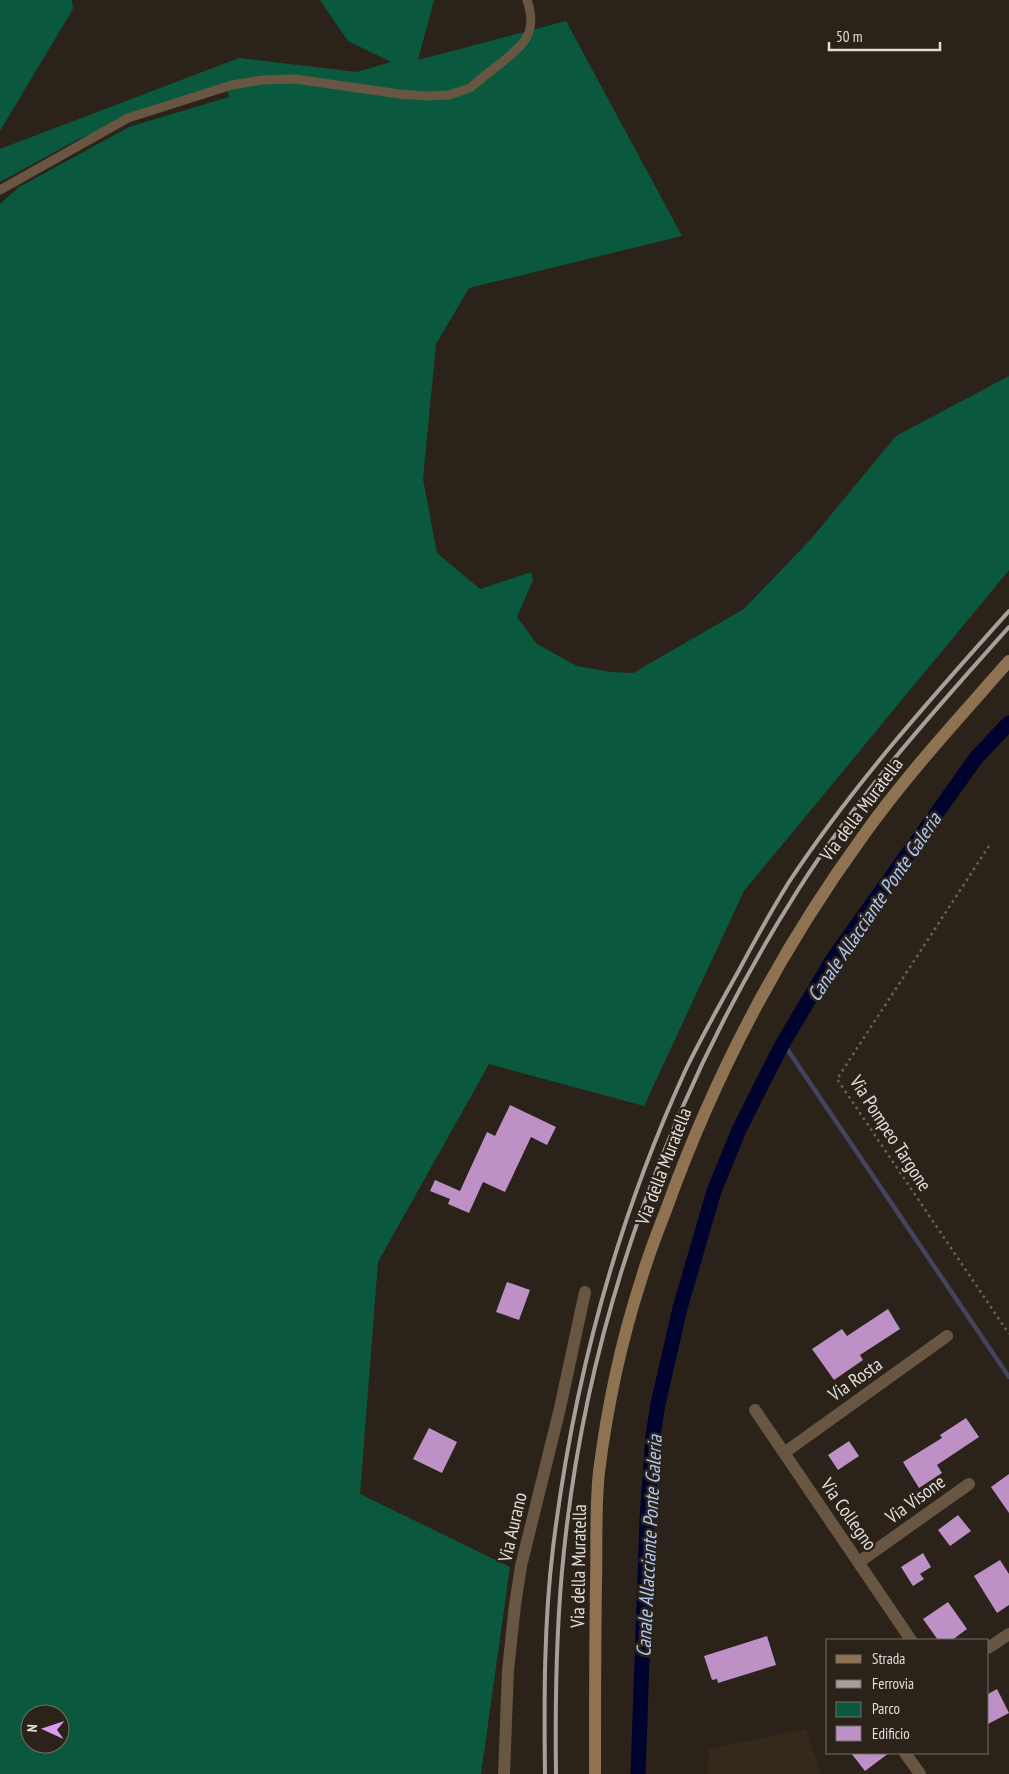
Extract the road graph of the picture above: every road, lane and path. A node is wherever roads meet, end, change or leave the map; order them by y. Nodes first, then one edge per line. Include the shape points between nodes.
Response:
1 (527, 0) edge
2 (0, 190) edge
3 (1009, 661) edge
4 (989, 846) dead end
5 (585, 1292) dead end
6 (1009, 1334) edge
7 (948, 1336) dead end
8 (755, 1410) dead end
9 (784, 1453) junction
10 (969, 1484) dead end
11 (859, 1562) junction
12 (1009, 1634) edge
13 (910, 1639) edge
14 (989, 1647) edge
15 (906, 1754) edge
16 (504, 1774) edge
17 (595, 1774) edge
18 (920, 1774) edge

1 - 2 lane via 531,26 525,42 463,91 427,96 295,79 232,85 128,118
3 - 17 street, Via della Muratella via 924,758 864,834 805,920 734,1047 675,1185 635,1299 601,1457 597,1506
4 - 6 path, Via Pompeo Targone via 837,1079
5 - 16 street, Via Aurano via 521,1566 508,1670
7 - 9 street, Via Rosta
8 - 9 street, Via Collegno
9 - 11 street, Via Collegno
10 - 11 street, Via Visone
11 - 13 street, Via Collegno
12 - 14 street
15 - 18 street

